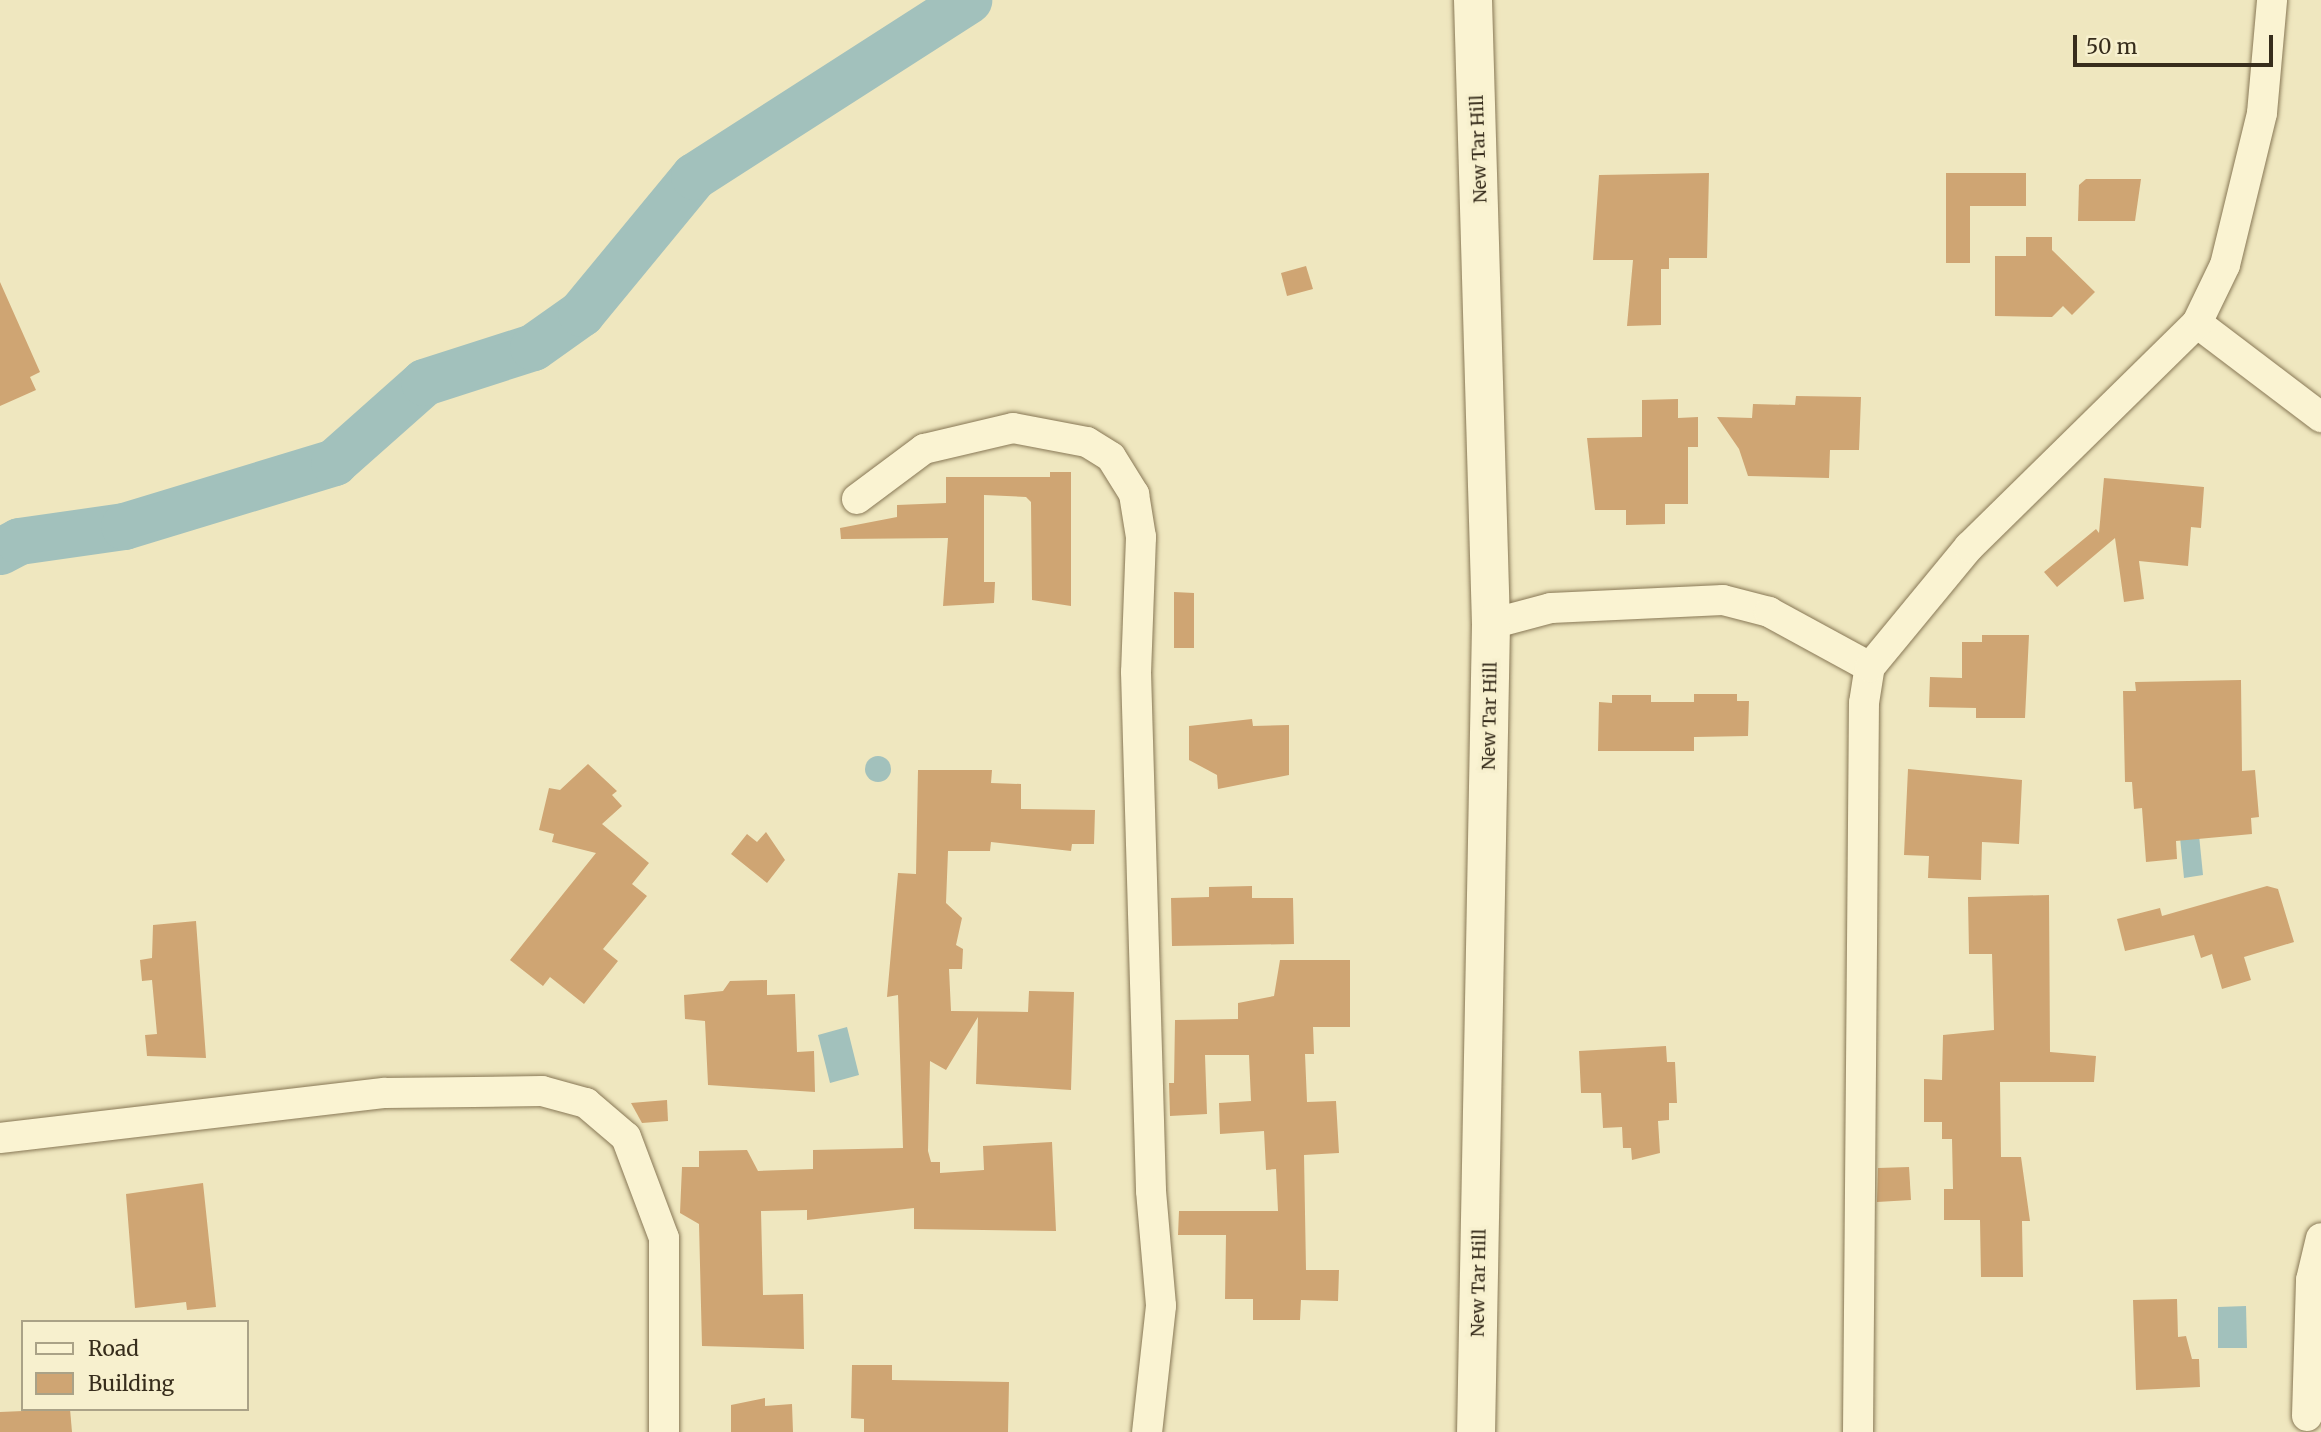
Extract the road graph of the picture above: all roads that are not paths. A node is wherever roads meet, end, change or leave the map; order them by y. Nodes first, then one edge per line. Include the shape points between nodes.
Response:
1 (1473, 0) edge
2 (2272, 0) edge
3 (2197, 323) junction
4 (2321, 416) edge
5 (857, 499) dead end
6 (1491, 624) junction
7 (1870, 667) junction
8 (0, 1138) edge
9 (2321, 1238) edge
10 (2307, 1416) dead end
11 (664, 1432) edge
12 (1147, 1432) edge
13 (1476, 1432) edge
14 (1858, 1432) edge

1 - 6 street, New Tar Hill
2 - 3 street via 2262,113 2225,265
3 - 4 street
3 - 7 street via 1969,547
5 - 12 street via 924,449 1013,428 1087,442 1111,457 1134,494 1141,537 1136,672 1151,1191 1161,1306
6 - 7 street via 1551,608 1723,600 1769,612
6 - 13 street, New Tar Hill
7 - 14 street via 1864,702
8 - 11 street via 385,1093 542,1091 586,1103 626,1137 664,1238
9 - 10 street via 2311,1280

